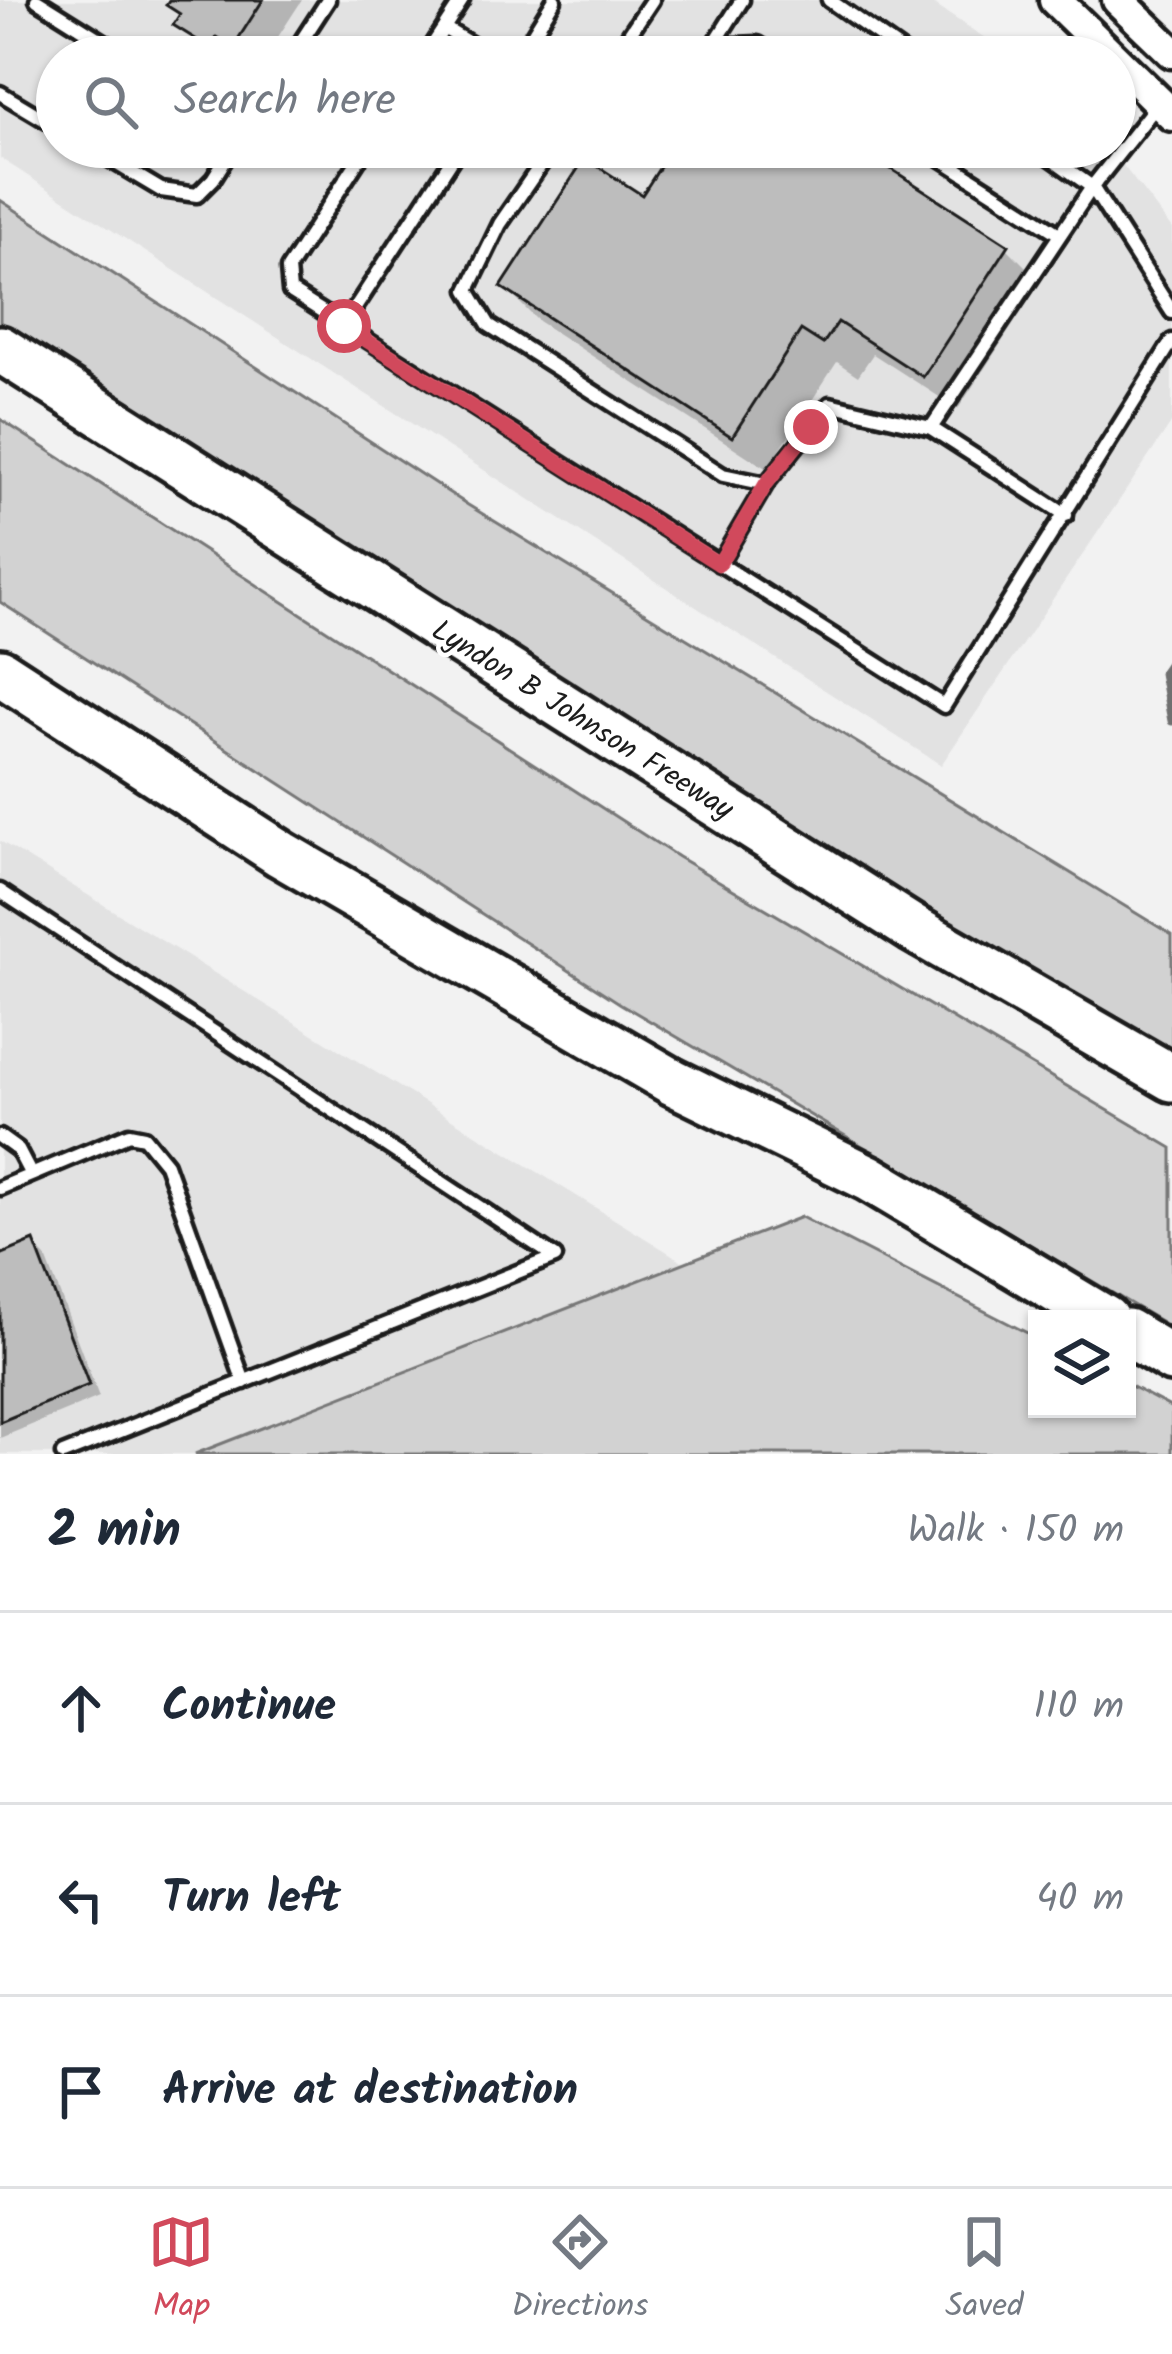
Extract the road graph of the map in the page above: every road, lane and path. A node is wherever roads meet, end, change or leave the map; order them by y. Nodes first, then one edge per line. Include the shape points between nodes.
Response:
1 (38, 0) edge
2 (328, 0) edge
3 (462, 0) edge
4 (554, 0) edge
5 (652, 0) edge
6 (742, 0) edge
7 (830, 0) edge
8 (1054, 0) edge
9 (1118, 0) edge
10 (444, 28) junction
11 (95, 36) edge
12 (305, 36) edge
13 (439, 36) edge
14 (457, 36) edge
15 (531, 36) edge
16 (628, 36) edge
17 (719, 36) edge
18 (881, 36) edge
19 (1091, 36) edge
20 (1172, 52) edge
21 (1136, 79) edge
22 (0, 93) edge
23 (1166, 108) edge
24 (36, 115) edge
25 (1136, 140) edge
26 (124, 168) edge
27 (220, 168) edge
28 (353, 168) edge
29 (446, 168) edge
30 (539, 168) edge
31 (956, 168) edge
32 (1065, 168) edge
33 (1110, 168) edge
34 (1092, 187) junction
35 (1059, 234) junction
36 (1172, 311) edge
37 (344, 326) junction
38 (1172, 341) edge
39 (0, 350) edge
40 (931, 428) junction
41 (766, 484) junction
42 (1066, 515) junction
43 (719, 564) junction
44 (0, 672) edge
45 (0, 701) edge
46 (281, 854) junction
47 (0, 891) edge
48 (1172, 1078) edge
49 (0, 1137) edge
50 (31, 1175) junction
51 (0, 1188) edge
52 (1090, 1310) edge
53 (1136, 1337) edge
54 (1172, 1359) edge
55 (244, 1382) junction
56 (63, 1454) edge

1 - 11 lane
2 - 12 lane
3 - 10 lane
4 - 15 lane
5 - 16 lane
6 - 17 lane
7 - 18 lane
8 - 19 street
9 - 20 street
10 - 13 lane
10 - 14 lane
21 - 23 street
22 - 24 lane
23 - 25 lane
26 - 27 lane via 161,190 197,195
28 - 37 lane via 288,268 290,291
29 - 37 lane
30 - 41 lane via 468,290 488,325 724,475
31 - 35 lane
32 - 34 lane
33 - 34 lane
34 - 35 lane
34 - 36 lane
35 - 40 lane
37 - 43 lane
38 - 42 lane
39 - 48 highway, Lyndon B Johnson Freeway via 912,928
40 - 41 lane via 830,404
40 - 42 lane
41 - 43 lane
42 - 43 lane via 944,706
44 - 46 highway
45 - 46 highway
46 - 52 highway via 673,1082 869,1178
47 - 55 lane via 555,1257
49 - 50 lane
50 - 51 lane
50 - 55 lane via 128,1134 157,1148
53 - 54 highway
55 - 56 lane

